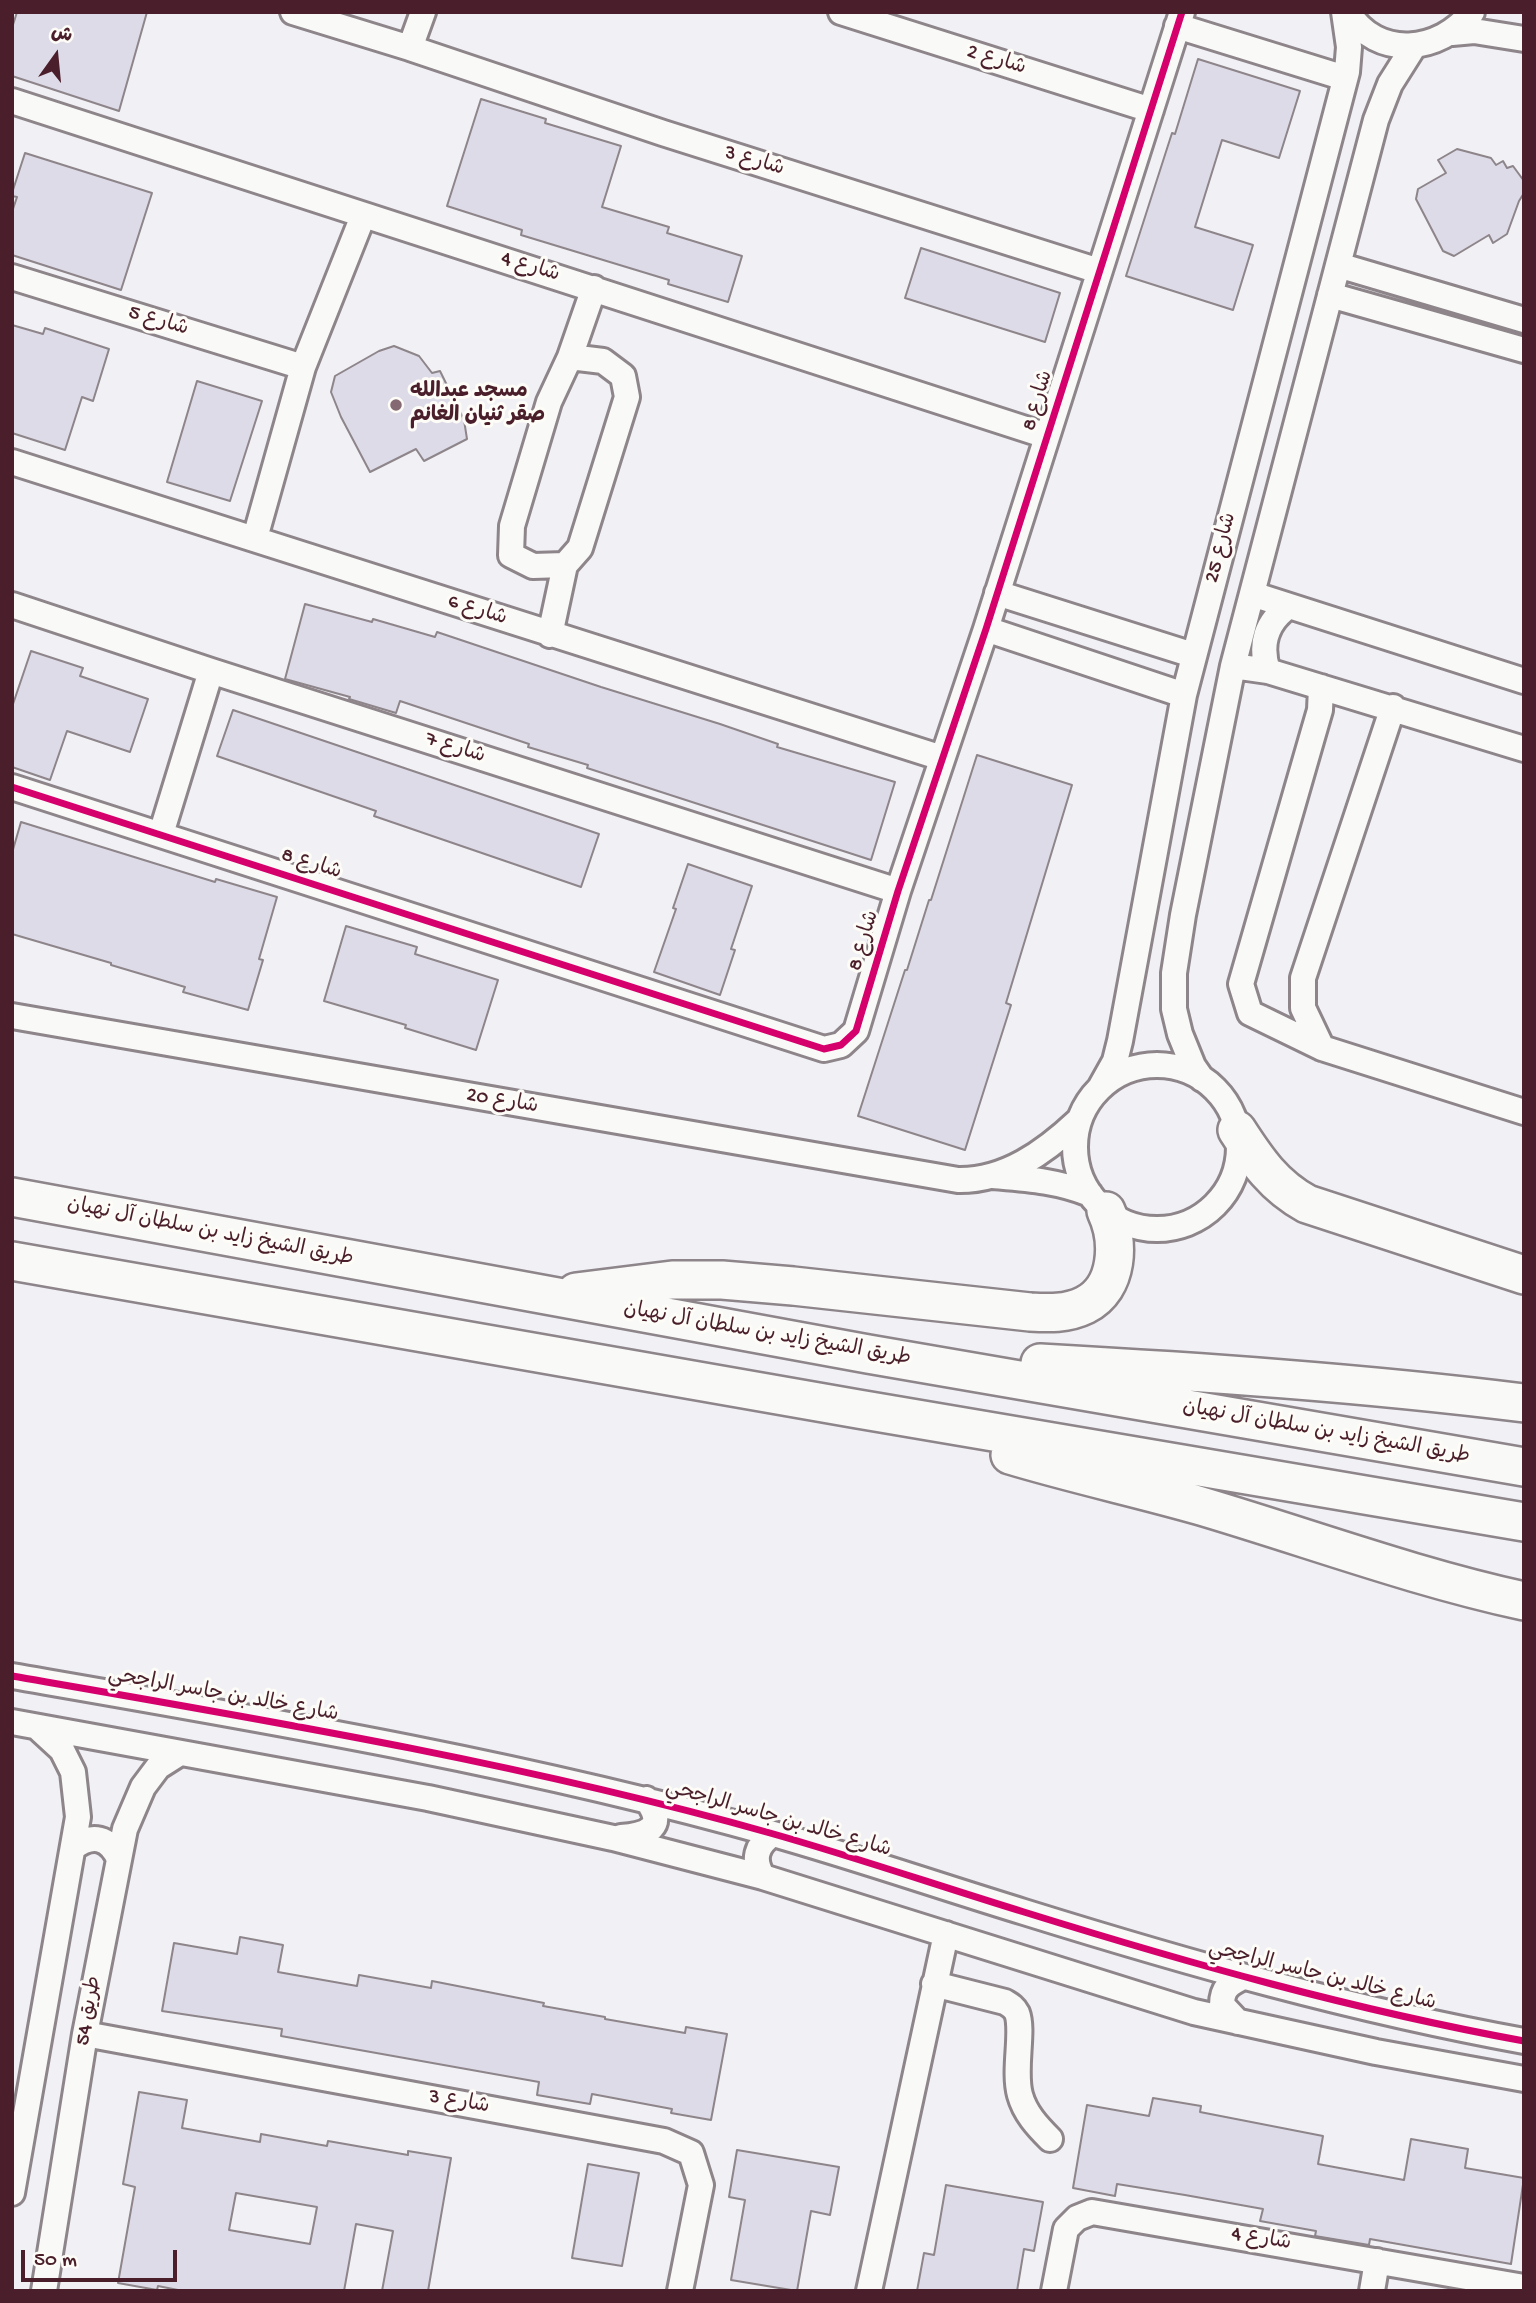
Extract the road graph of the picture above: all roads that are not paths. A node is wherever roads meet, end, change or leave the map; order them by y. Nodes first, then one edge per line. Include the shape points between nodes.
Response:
1 (293, 12) edge
2 (423, 12) edge
3 (841, 12) edge
4 (1346, 12) edge
5 (1472, 12) edge
6 (1180, 19) edge
7 (1452, 33) junction
8 (1524, 39) edge
9 (1414, 46) junction
10 (410, 48) junction
11 (1345, 78) junction
12 (12, 101) edge
13 (1151, 110) junction
14 (363, 216) junction
15 (1338, 265) junction
16 (1099, 271) junction
17 (12, 277) edge
18 (1402, 283) junction
19 (594, 288) junction
20 (1330, 295) junction
21 (1390, 312) junction
22 (1524, 320) edge
23 (1524, 350) edge
24 (570, 357) junction
25 (303, 367) junction
26 (1046, 436) junction
27 (12, 462) edge
28 (255, 538) junction
29 (565, 565) junction
30 (997, 593) junction
31 (1252, 594) junction
32 (12, 605) edge
33 (1289, 606) junction
34 (986, 629) junction
35 (550, 635) junction
36 (1193, 655) junction
37 (1233, 666) junction
38 (211, 671) junction
39 (1268, 671) junction
40 (1524, 681) edge
41 (1321, 687) junction
42 (1184, 695) junction
43 (1393, 707) junction
44 (1524, 749) edge
45 (942, 758) junction
46 (12, 787) edge
47 (161, 834) junction
48 (898, 891) junction
49 (12, 1016) edge
50 (1322, 1048) junction
51 (1202, 1079) junction
52 (1101, 1086) junction
53 (1524, 1112) edge
54 (1078, 1121) junction
55 (1237, 1130) junction
56 (993, 1176) junction
57 (12, 1197) edge
58 (1098, 1203) junction
59 (12, 1261) edge
60 (1524, 1275) edge
61 (551, 1297) junction
62 (868, 1354) junction
63 (1524, 1403) edge
64 (858, 1409) junction
65 (1524, 1467) edge
66 (1524, 1522) edge
67 (1524, 1601) edge
68 (12, 1676) edge
69 (24, 1724) edge
70 (180, 1753) junction
71 (646, 1800) junction
72 (773, 1834) junction
73 (613, 1838) junction
74 (73, 1848) junction
75 (119, 1859) junction
76 (762, 1877) junction
77 (946, 1934) junction
78 (1243, 1977) junction
79 (934, 1984) junction
80 (1238, 2022) junction
81 (85, 2034) junction
82 (1524, 2041) edge
83 (1524, 2079) edge
84 (1050, 2139) dead end
85 (12, 2193) edge
86 (1377, 2261) junction
87 (1524, 2287) edge
88 (44, 2291) edge
89 (680, 2291) edge
90 (869, 2291) edge
91 (1054, 2291) edge
92 (1372, 2291) edge

1 - 10 street, شارع 3
2 - 10 street
3 - 13 street, شارع 2
4 - 9 street via 1378,39
4 - 11 street, شارع 25 via 1349,47
5 - 7 street
6 - 11 street
6 - 13 street, شارع 8
7 - 8 street via 1474,31
7 - 9 street
9 - 15 street, شارع 25 via 1382,101
10 - 16 street, شارع 3 via 663,134
11 - 36 street, شارع 25
12 - 14 street, شارع 4
13 - 16 street, شارع 8
14 - 19 street, شارع 4
14 - 25 street
15 - 18 street
15 - 20 street, شارع 25
16 - 26 street, شارع 8
17 - 25 street, شارع 5
18 - 21 street via 1392,285 1386,293
18 - 22 street
19 - 24 street
19 - 26 street, شارع 4
20 - 21 street
20 - 31 street, شارع 25
21 - 23 street
24 - 29 street via 603,361 623,376 627,397 580,548
24 - 29 street via 545,414 512,526 511,555 533,566
25 - 28 street
26 - 30 street, شارع 8
27 - 28 street, شارع 6
28 - 35 street, شارع 6
29 - 35 street
30 - 34 street, شارع 8
30 - 36 street
31 - 33 street
31 - 37 street, شارع 25
32 - 38 street, شارع 7
33 - 39 street via 1267,629 1263,650
33 - 40 street
34 - 42 street
34 - 45 street, شارع 8
35 - 45 street, شارع 6
36 - 42 street, شارع 25
37 - 39 street
37 - 51 street, شارع 25 via 1173,984 1180,1034
38 - 47 street
38 - 48 street, شارع 7
39 - 41 street
41 - 43 street
41 - 50 street via 1320,710 1241,984 1250,1013
42 - 52 street, شارع 25 via 1122,1030 1115,1061
43 - 44 street
43 - 50 street via 1303,978 1303,1008
45 - 48 street, شارع 8
46 - 47 street, شارع 8
47 - 48 street, شارع 8 via 824,1049 841,1045 856,1031
49 - 56 street, شارع 20 via 912,1173 958,1180
50 - 53 street
51 - 52 street via 1182,1069 1154,1065 1126,1071
51 - 55 street via 1218,1092
52 - 54 street
54 - 56 street, شارع 20 via 1035,1156
54 - 58 street via 1076,1164
55 - 58 street via 1238,1158 1232,1179 1200,1216 1174,1227 1152,1228 1131,1225
55 - 60 highway via 1265,1172 1307,1204
56 - 58 street, شارع 20 via 1069,1185
57 - 61 highway, طريق الشيخ زايد بن سلطان آل نهيان
58 - 61 highway via 1113,1228 1116,1244 1110,1273 1092,1301 1066,1312 699,1279 639,1282
59 - 64 highway
61 - 62 highway, طريق الشيخ زايد بن سلطان آل نهيان
62 - 63 highway via 1156,1369
62 - 65 highway, طريق الشيخ زايد بن سلطان آل نهيان
64 - 66 highway
64 - 67 highway via 1073,1474 1199,1506 1464,1588
68 - 71 street, شارع خالد بن جاسر الراجحي via 435,1752
69 - 70 street
69 - 74 street via 62,1749 73,1772 78,1817
70 - 73 street via 428,1798
70 - 75 street, طريق 54 via 158,1767 143,1787 125,1829
71 - 72 street, شارع خالد بن جاسر الراجحي
71 - 73 street via 655,1810 656,1822 650,1831
72 - 76 street via 756,1856
72 - 78 street, شارع خالد بن جاسر الراجحي
73 - 76 street
74 - 75 street via 94,1838 114,1849
74 - 85 street
75 - 81 street, طريق 54
76 - 77 street
77 - 79 street
77 - 80 street
78 - 80 street via 1228,1984 1222,1994 1222,2004
78 - 82 street, شارع خالد بن جاسر الراجحي
79 - 84 street via 1005,2002 1014,2009 1020,2096 1029,2117
79 - 90 street
80 - 83 street
81 - 88 street, طريق 54
81 - 89 street, شارع 3 via 664,2141 691,2153 701,2185
86 - 87 street, شارع 4
86 - 91 street, شارع 4 via 1092,2212 1066,2229
86 - 92 street

